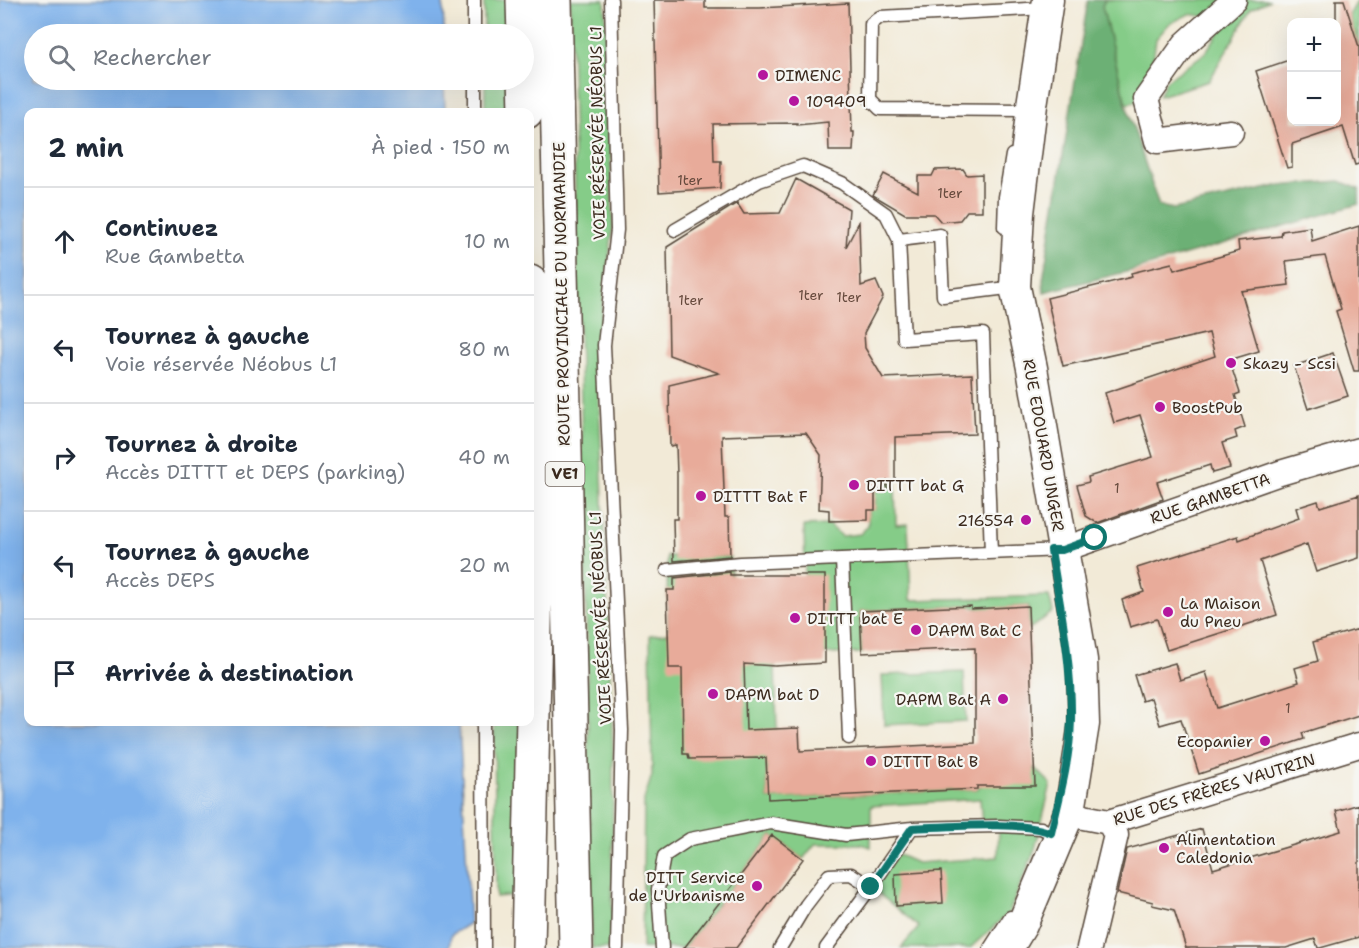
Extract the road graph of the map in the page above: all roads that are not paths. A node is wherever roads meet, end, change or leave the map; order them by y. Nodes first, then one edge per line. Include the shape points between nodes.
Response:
1 (474, 0) edge
2 (523, 0) edge
3 (555, 0) edge
4 (611, 0) edge
5 (1234, 0) edge
6 (1042, 4) edge
7 (474, 24) edge
8 (524, 24) edge
9 (475, 90) edge
10 (525, 90) edge
11 (475, 108) edge
12 (526, 108) edge
13 (1023, 113) junction
14 (1231, 132) dead end
15 (1014, 142) dead end
16 (675, 230) dead end
17 (899, 240) junction
18 (1003, 243) dead end
19 (1006, 287) junction
20 (1359, 450) edge
21 (534, 479) edge
22 (1045, 517) dead end
23 (1056, 550) junction
24 (991, 553) junction
25 (842, 559) junction
26 (667, 570) dead end
27 (1060, 606) dead end
28 (534, 724) edge
29 (483, 726) edge
30 (534, 726) edge
31 (849, 738) dead end
32 (1068, 744) dead end
33 (1359, 745) edge
34 (1058, 820) junction
35 (1109, 822) junction
36 (912, 828) junction
37 (871, 887) junction
38 (531, 944) edge
39 (484, 948) edge
40 (576, 948) edge
41 (617, 948) edge
42 (662, 948) edge
43 (780, 948) edge
44 (826, 948) edge
45 (990, 948) edge
46 (1008, 948) edge
47 (1089, 948) edge

1 - 7 lane
2 - 8 main road
3 - 40 main road, ROUTE PROVINCIALE DU NORMANDIE / VE1
4 - 41 lane, VOIE RÉSERVÉE NÉOBUS L1 via 617,230 604,345 622,730
5 - 14 street via 1185,45 1146,99 1157,141
6 - 13 street, RUE EDOUARD UNGER
6 - 13 lane via 880,17 871,24 870,99 880,109
9 - 11 lane
10 - 12 main road
13 - 19 street, RUE EDOUARD UNGER via 1019,213
15 - 18 lane
16 - 17 lane via 759,180 803,166 842,183 886,214
17 - 19 lane via 940,236 944,296
17 - 24 lane via 904,339 983,334
19 - 23 street, RUE EDOUARD UNGER via 1032,368
20 - 23 street, RUE GAMBETTA
21 - 28 main road, ROUTE PROVINCIALE DU NORMANDIE / VE1
22 - 23 lane
23 - 24 lane
23 - 27 lane
23 - 34 street, RUE EDOUARD UNGER via 1082,660 1084,724
24 - 25 lane
25 - 26 lane
25 - 31 lane
29 - 39 lane
30 - 38 main road, ROUTE PROVINCIALE DU NORMANDIE / VE1
32 - 34 lane
33 - 35 street, RUE DES FRÈRES VAUTRIN
34 - 35 street, RUE DES FRÈRES VAUTRIN
34 - 36 lane via 1041,828
34 - 45 lane via 1016,906
34 - 46 street, RUE EDOUARD UNGER via 1022,925
35 - 47 street via 1116,835
36 - 37 lane
36 - 42 lane via 846,835 771,823 690,839 664,856 658,889
37 - 43 lane via 851,874 829,876
37 - 44 lane

